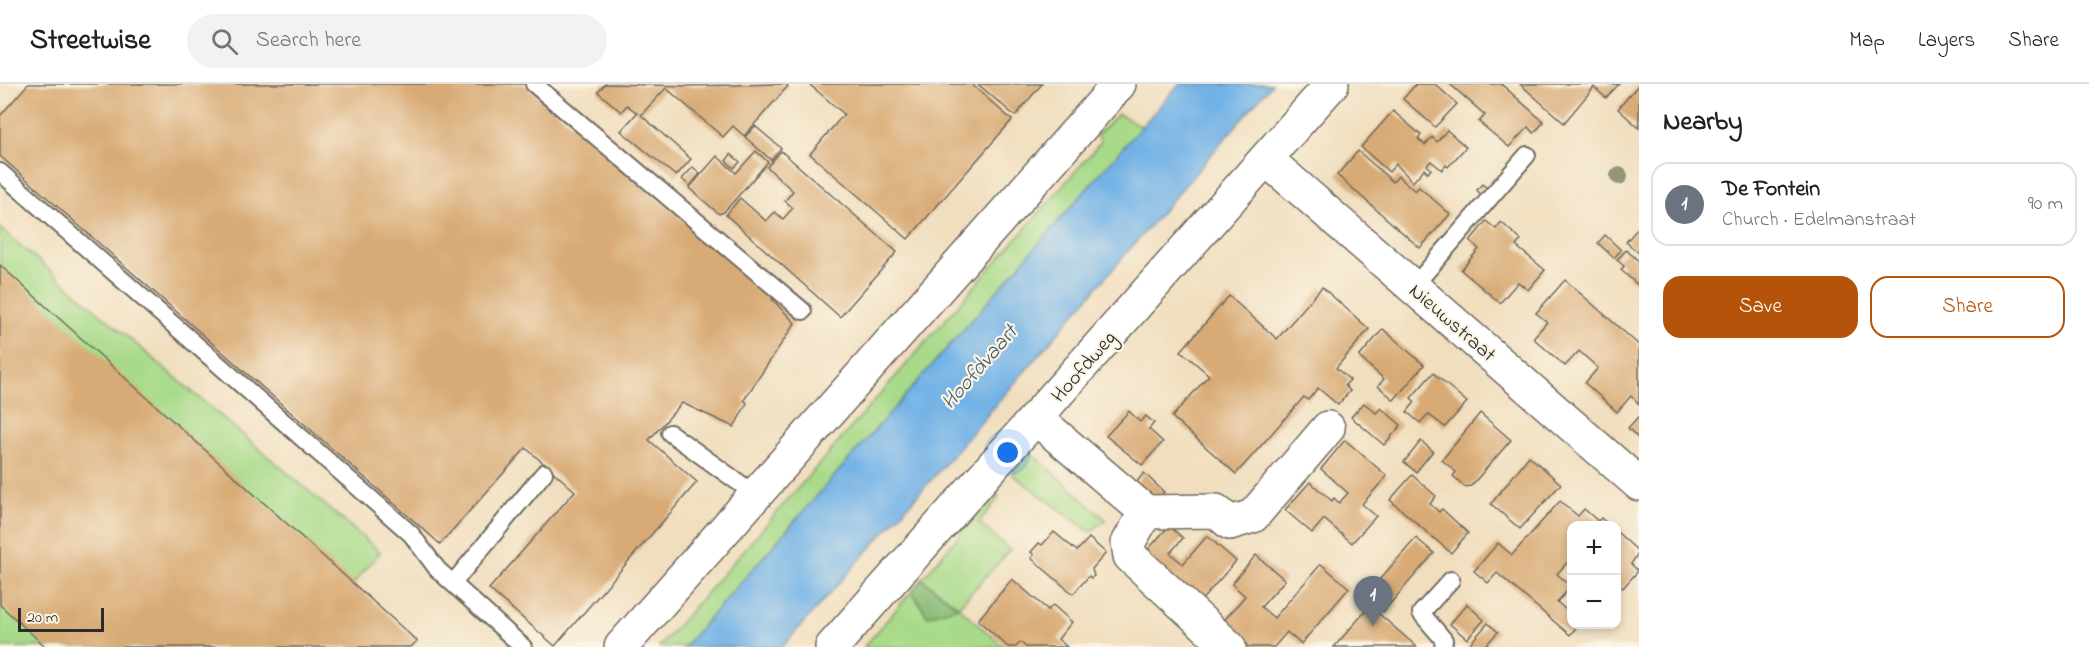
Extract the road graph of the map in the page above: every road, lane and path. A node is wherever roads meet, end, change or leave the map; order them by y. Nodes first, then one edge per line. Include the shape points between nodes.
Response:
1 (534, 84) edge
2 (1119, 84) edge
3 (1332, 84) edge
4 (1527, 155) dead end
5 (1266, 159) junction
6 (0, 172) edge
7 (1413, 287) junction
8 (803, 311) dead end
9 (1036, 419) junction
10 (1328, 428) dead end
11 (670, 433) dead end
12 (544, 473) dead end
13 (1639, 484) edge
14 (756, 495) junction
15 (1146, 512) junction
16 (1451, 580) dead end
17 (453, 583) junction
18 (523, 647) edge
19 (621, 647) edge
20 (832, 647) edge
21 (1229, 647) edge
22 (1443, 647) edge

1 - 8 lane
2 - 14 street
3 - 5 street, Hoofdweg
4 - 7 lane
5 - 7 street, Nieuwstraat
5 - 9 street, Hoofdweg
6 - 17 lane via 411,534
7 - 13 street, Nieuwstraat
9 - 15 street
9 - 20 street, Hoofdweg
10 - 15 street via 1253,516 1230,523 1216,511
11 - 14 lane
12 - 17 lane
14 - 19 street
15 - 21 street via 1128,543 1130,556
16 - 22 lane via 1421,614 1444,640
17 - 18 lane

